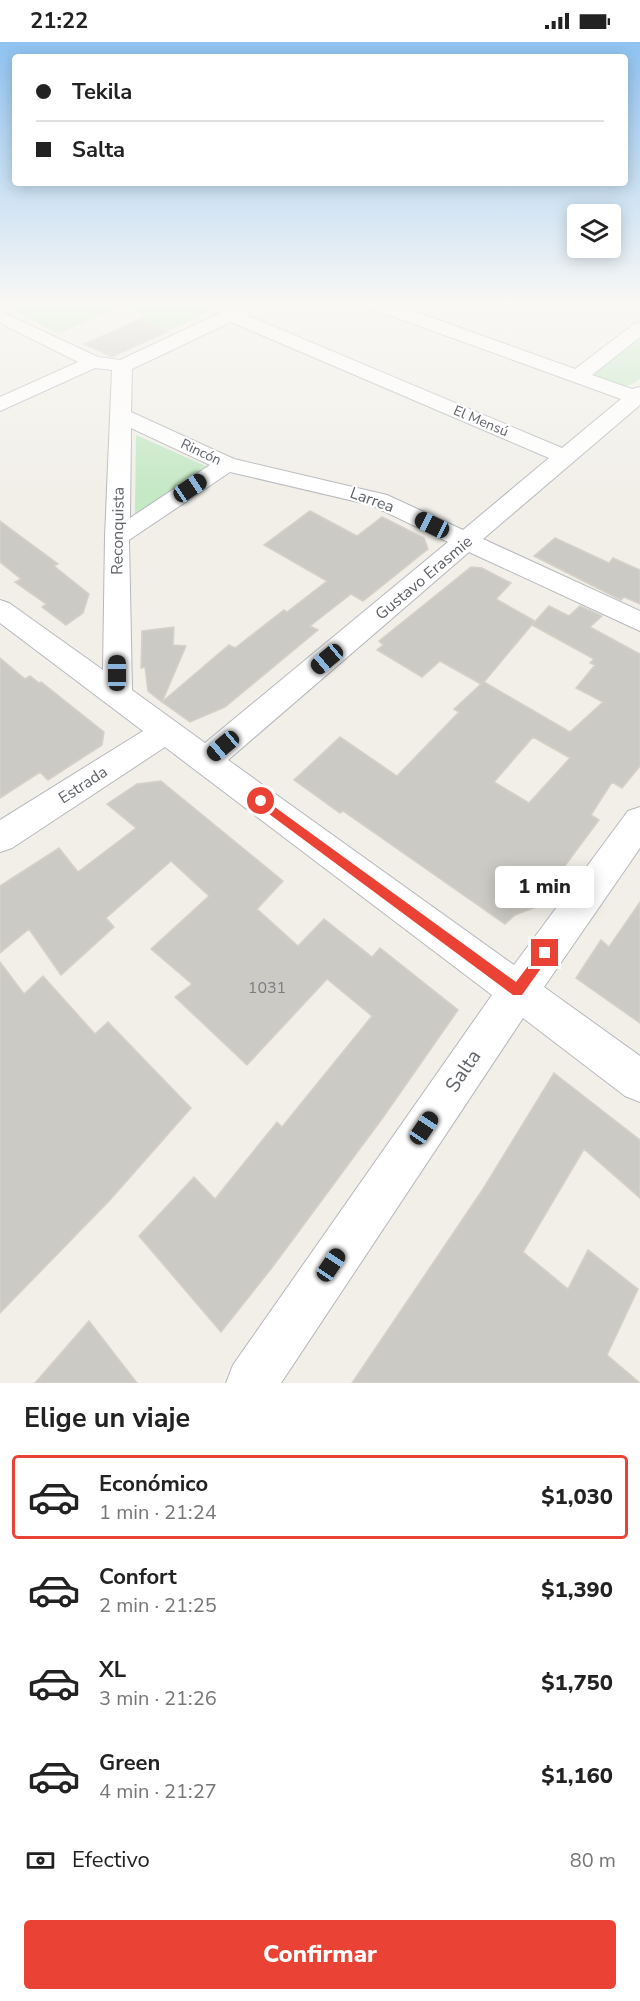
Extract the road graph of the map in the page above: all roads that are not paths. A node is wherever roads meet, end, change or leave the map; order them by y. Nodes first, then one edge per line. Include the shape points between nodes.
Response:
1 (85, 366) edge
2 (119, 366) edge
3 (122, 366) joint
4 (351, 366) edge
5 (546, 366) edge
6 (592, 366) edge
7 (577, 377) junction
8 (638, 397) edge
9 (0, 405) edge
10 (121, 415) junction
11 (565, 456) junction
12 (226, 464) junction
13 (117, 537) junction
14 (467, 542) junction
15 (0, 609) edge
16 (640, 622) edge
17 (117, 695) junction
18 (166, 731) junction
19 (206, 761) junction
20 (640, 821) edge
21 (0, 838) edge
22 (518, 991) junction
23 (640, 1081) edge
24 (251, 1383) edge

1 - 9 street
2 - 3 street
3 - 10 street, Reconquista
4 - 11 street, El Mensú
5 - 7 street
6 - 7 street
7 - 8 street
8 - 11 street, Gustavo Erasmie
10 - 12 street, Rincón
10 - 13 street, Reconquista
11 - 14 street, Gustavo Erasmie
12 - 13 street, Rincón
12 - 14 street, Larrea via 379,500
13 - 17 street, Reconquista
14 - 16 street, Larrea
14 - 19 street, Gustavo Erasmie
15 - 17 street
17 - 18 street
18 - 19 street
18 - 21 street, Estrada
19 - 22 street
20 - 22 street, Salta
22 - 23 street
22 - 24 street, Salta

